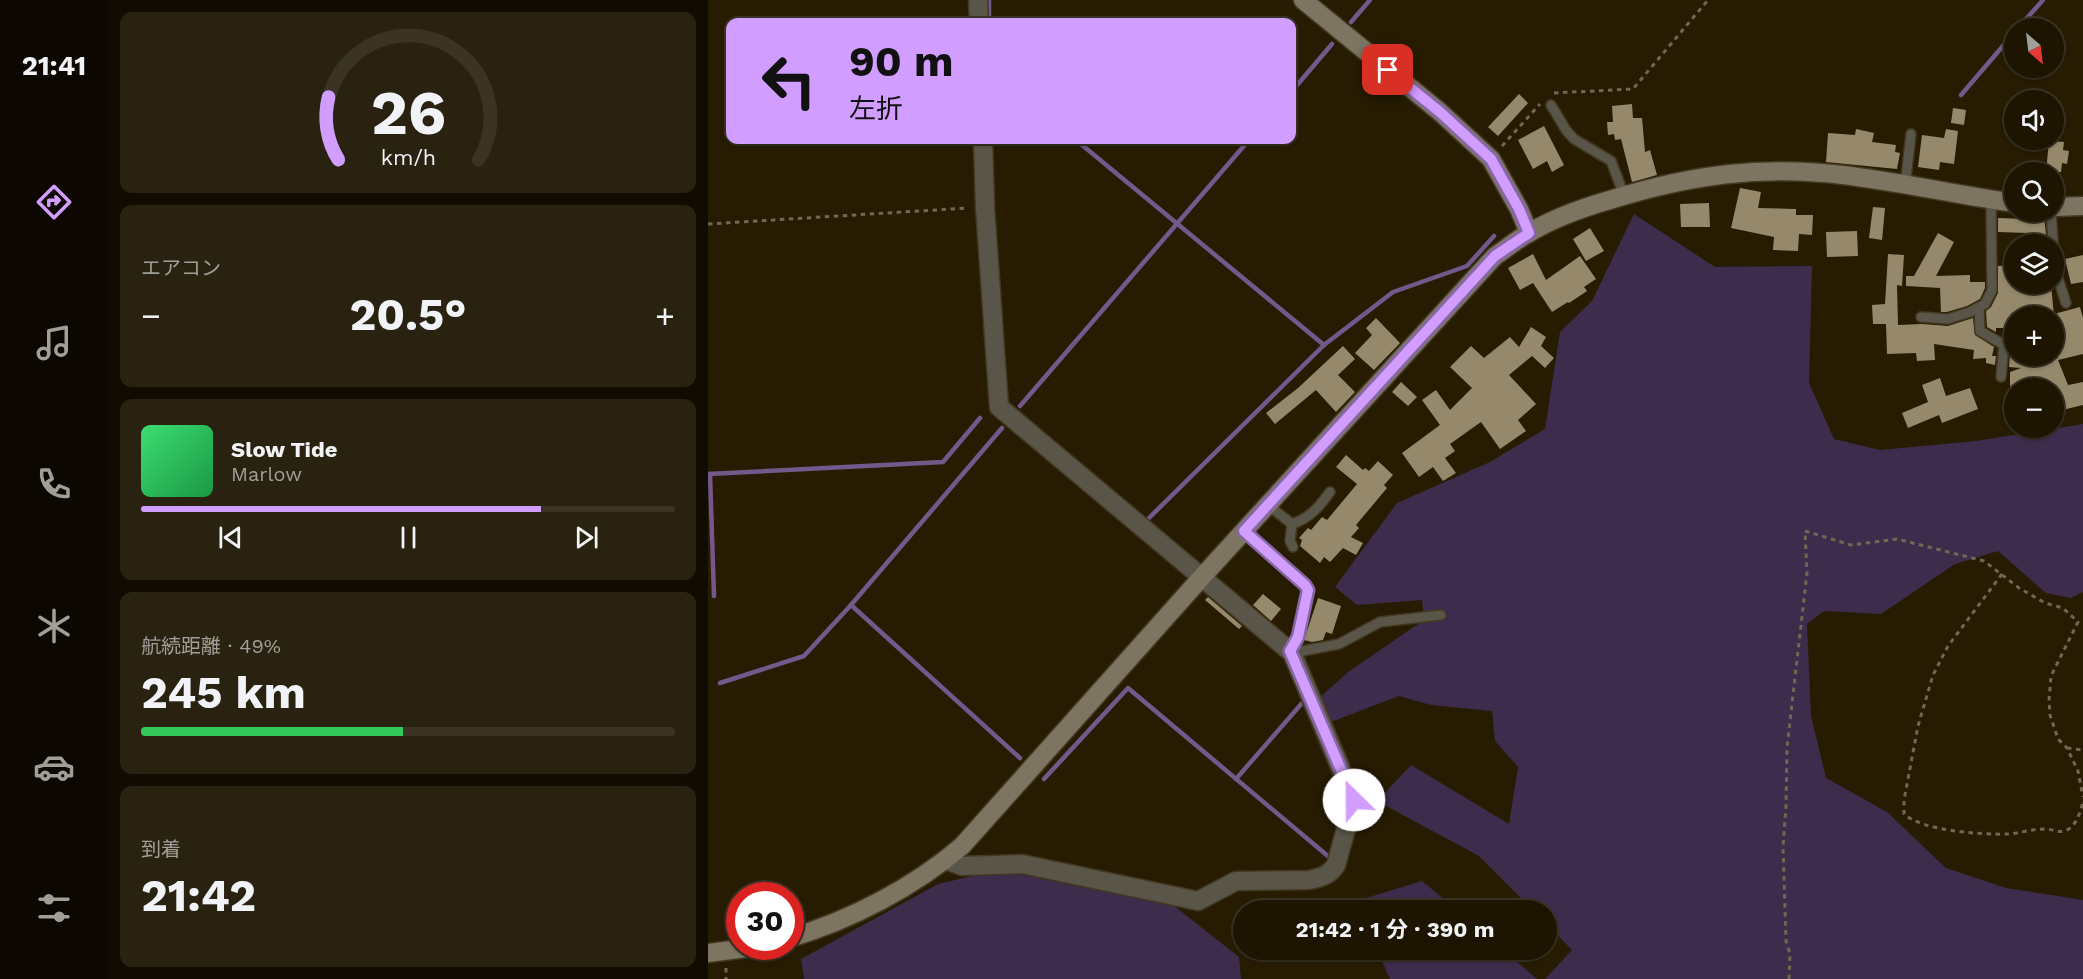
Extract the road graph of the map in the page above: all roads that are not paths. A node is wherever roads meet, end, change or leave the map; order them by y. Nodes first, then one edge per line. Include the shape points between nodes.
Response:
1 (978, 0) edge
2 (1303, 0) edge
3 (979, 18) edge
4 (1551, 105) dead end
5 (1911, 134) dead end
6 (983, 144) edge
7 (1905, 186) junction
8 (1624, 195) junction
9 (1991, 200) junction
10 (2004, 202) edge
11 (2083, 206) edge
12 (2064, 207) edge
13 (2052, 222) edge
14 (1529, 233) junction
15 (2066, 303) dead end
16 (1978, 308) junction
17 (1922, 317) dead end
18 (2004, 343) edge
19 (2004, 365) edge
20 (2001, 377) dead end
21 (1330, 492) dead end
22 (1268, 505) junction
23 (1292, 524) junction
24 (1244, 531) junction
25 (1293, 547) dead end
26 (1201, 578) junction
27 (1441, 615) dead end
28 (1291, 652) junction
29 (946, 860) junction
30 (804, 933) edge
31 (726, 951) edge
32 (708, 953) edge

1 - 3 street
2 - 14 street via 1491,159
4 - 8 lane via 1574,139 1611,162
5 - 7 lane
6 - 26 street via 999,407
7 - 8 street via 1844,175 1742,171 1672,182
7 - 9 street
8 - 14 street via 1579,209
9 - 10 street
9 - 16 lane via 1992,290 1985,304
11 - 12 street
13 - 15 lane via 2055,269
14 - 22 street via 1495,256
16 - 17 lane via 1948,319
16 - 18 lane via 1980,331
19 - 20 lane
21 - 23 lane via 1316,511
22 - 23 lane
22 - 24 street
23 - 25 lane
24 - 26 street
24 - 28 lane via 1308,590
26 - 28 street
26 - 29 street
27 - 28 lane via 1380,622 1339,644
28 - 29 street via 1354,800 1332,872 1309,880 1236,881 1198,901 1022,864 962,866
29 - 30 street via 855,913
31 - 32 street

